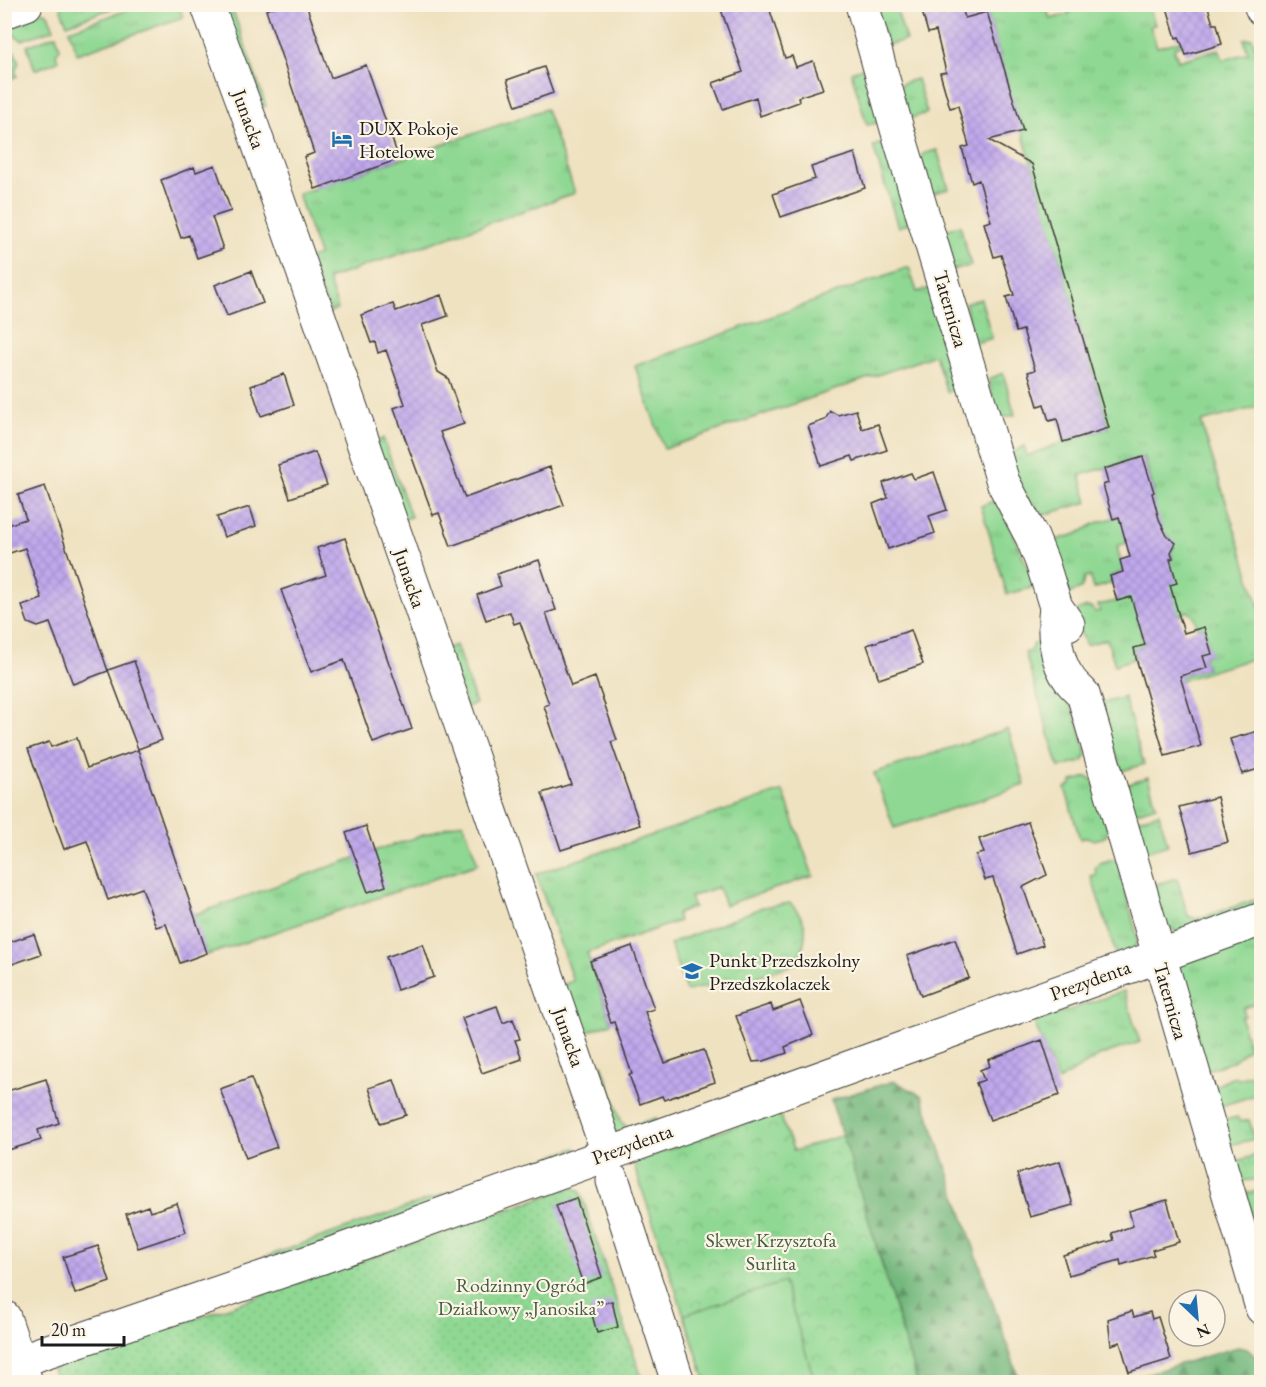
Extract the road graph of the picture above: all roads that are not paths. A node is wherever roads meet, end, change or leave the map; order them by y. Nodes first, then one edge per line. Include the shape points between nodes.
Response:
1 (26, 4) edge
2 (207, 4) edge
3 (862, 4) edge
4 (1260, 4) edge
5 (1262, 9) edge
6 (4, 12) edge
7 (1262, 919) edge
8 (1158, 956) junction
9 (609, 1160) junction
10 (1262, 1308) edge
11 (4, 1317) edge
12 (16, 1372) edge
13 (678, 1383) edge

1 - 6 street
2 - 9 street, Junacka via 414,588
3 - 8 street, Taternicza via 989,440 1003,482 1042,562 1056,607 1054,639 1069,680 1083,694
4 - 5 street
7 - 8 street, Prezydenta
8 - 9 street, Prezydenta
8 - 10 street, Taternicza
9 - 12 street, Prezydenta via 291,1268
9 - 13 street, Junacka
11 - 12 street

